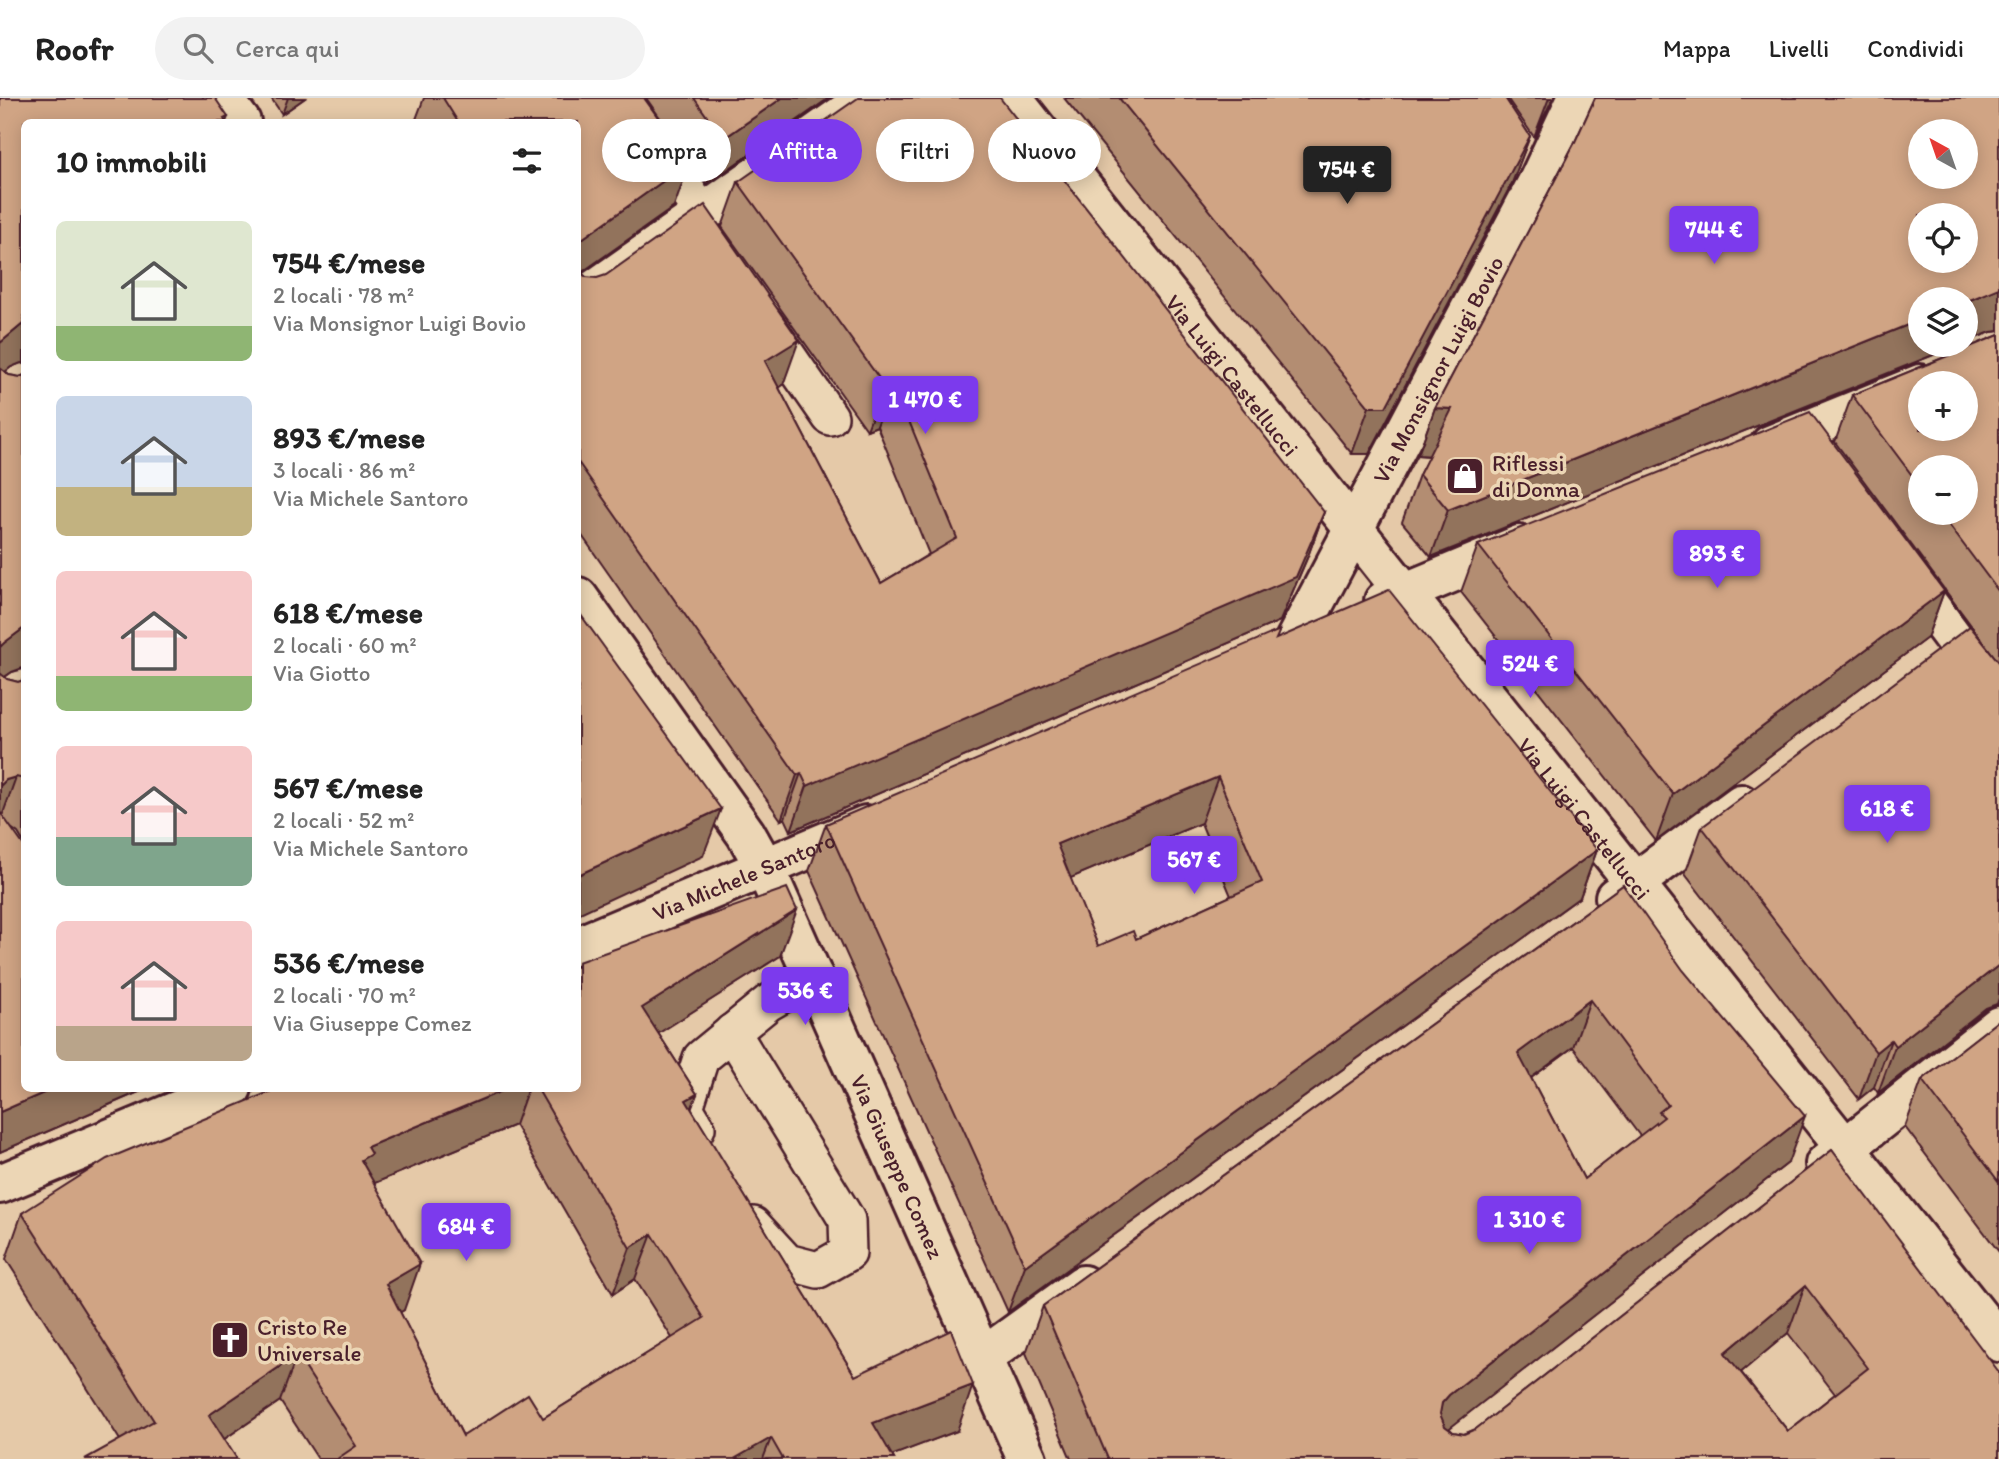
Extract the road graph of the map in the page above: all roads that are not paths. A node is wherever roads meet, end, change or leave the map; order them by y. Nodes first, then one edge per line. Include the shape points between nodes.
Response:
1 (223, 98) edge
2 (621, 98) edge
3 (867, 98) edge
4 (1012, 98) edge
5 (1577, 98) edge
6 (239, 119) edge
7 (1516, 150) edge
8 (1538, 181) junction
9 (701, 225) junction
10 (746, 297) edge
11 (581, 299) edge
12 (1908, 389) edge
13 (830, 417) dead end
14 (1800, 432) junction
15 (1737, 458) edge
16 (1825, 466) edge
17 (1354, 526) junction
18 (1546, 535) edge
19 (1883, 543) edge
20 (1406, 591) junction
21 (581, 601) edge
22 (1295, 640) junction
23 (1957, 643) junction
24 (1257, 656) edge
25 (1924, 668) edge
26 (1999, 699) edge
27 (1769, 783) edge
28 (904, 808) edge
29 (765, 868) junction
30 (1636, 883) junction
31 (1591, 915) edge
32 (581, 945) edge
33 (815, 976) junction
34 (1999, 1026) edge
35 (732, 1032) junction
36 (211, 1092) edge
37 (170, 1100) edge
38 (1847, 1147) junction
39 (712, 1154) edge
40 (0, 1184) edge
41 (1792, 1190) edge
42 (739, 1200) edge
43 (1106, 1268) edge
44 (1999, 1342) edge
45 (982, 1358) junction
46 (1027, 1459) edge

1 - 6 street
2 - 9 lane
3 - 9 street
4 - 17 street, Via Luigi Castellucci
5 - 8 street, Via Monsignor Luigi Bovio
7 - 8 street
8 - 17 street, Via Monsignor Luigi Bovio
9 - 11 street
10 - 13 lane
12 - 14 street
14 - 15 street
14 - 16 street
17 - 20 street, Via Luigi Castellucci
17 - 22 street, Via Monsignor Luigi Bovio
18 - 20 street
19 - 23 street
20 - 22 street
20 - 30 street, Via Luigi Castellucci
21 - 29 street, Via Giuseppe Comez via 746,834
22 - 24 street
23 - 25 street
23 - 26 street
27 - 30 street
28 - 29 street, Via Michele Santoro
29 - 32 street, Via Michele Santoro
29 - 33 street, Via Giuseppe Comez
30 - 31 street
30 - 38 street, Via Luigi Castellucci
33 - 35 lane via 768,1003
33 - 45 street, Via Giuseppe Comez
34 - 38 street
35 - 39 lane via 701,1058 685,1108
35 - 42 lane via 847,1220 848,1253 818,1270 787,1262 759,1234
36 - 37 street
37 - 40 street
38 - 41 street
38 - 44 street, Via Luigi Castellucci
43 - 45 street
45 - 46 street, Via Giuseppe Comez

